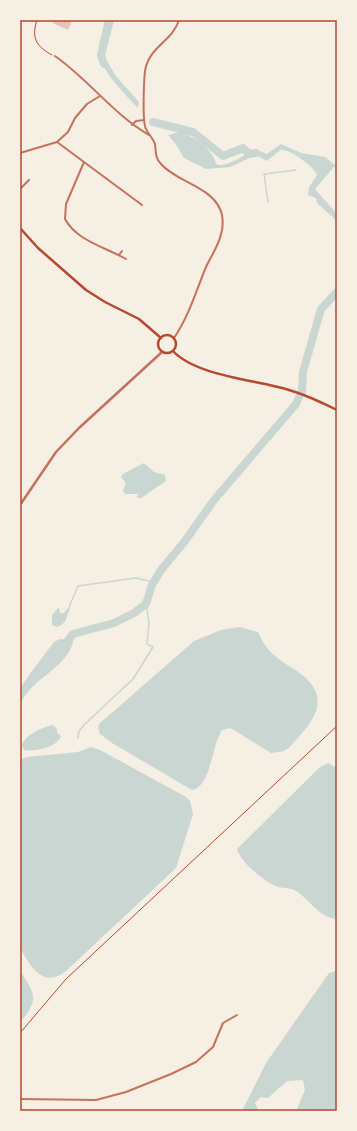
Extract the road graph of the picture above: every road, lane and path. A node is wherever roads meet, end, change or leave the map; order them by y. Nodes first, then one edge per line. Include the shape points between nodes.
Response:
1 (37, 20) edge
2 (179, 20) edge
3 (55, 56) joint
4 (100, 96) junction
5 (144, 120) junction
6 (132, 125) junction
7 (150, 136) junction
8 (57, 142) junction
9 (20, 153) edge
10 (84, 162) junction
11 (29, 180) dead end
12 (20, 188) edge
13 (142, 206) dead end
14 (20, 228) edge
15 (122, 251) dead end
16 (119, 255) junction
17 (126, 259) dead end
18 (161, 338) junction
19 (174, 338) junction
20 (173, 351) junction
21 (162, 352) junction
22 (337, 410) edge
23 (337, 432) edge
24 (337, 443) edge
25 (20, 505) edge
26 (337, 726) edge
27 (237, 1015) dead end
28 (20, 1033) edge
29 (20, 1098) edge

1 - 3 path via 34,39
2 - 5 street via 172,35 149,56 145,73
3 - 4 street
4 - 6 street
4 - 8 street via 87,104 68,132
5 - 6 street via 136,121
5 - 7 street
6 - 7 street
7 - 19 street via 155,144 157,160 208,195 222,215 221,235 188,316
8 - 9 street
8 - 10 street
10 - 13 street
10 - 16 street via 66,204 65,219 75,232
11 - 12 street
14 - 18 main road via 38,248 86,290 139,319
15 - 16 street
16 - 17 street
18 - 19 main road via 169,335
18 - 21 main road via 158,346
19 - 20 main road via 176,344
20 - 21 main road
20 - 22 main road via 182,359 201,367 289,390
21 - 25 street via 56,452
23 - 24 path
26 - 28 path via 66,979
27 - 29 street via 223,1023 213,1047 196,1062 126,1092 96,1100

